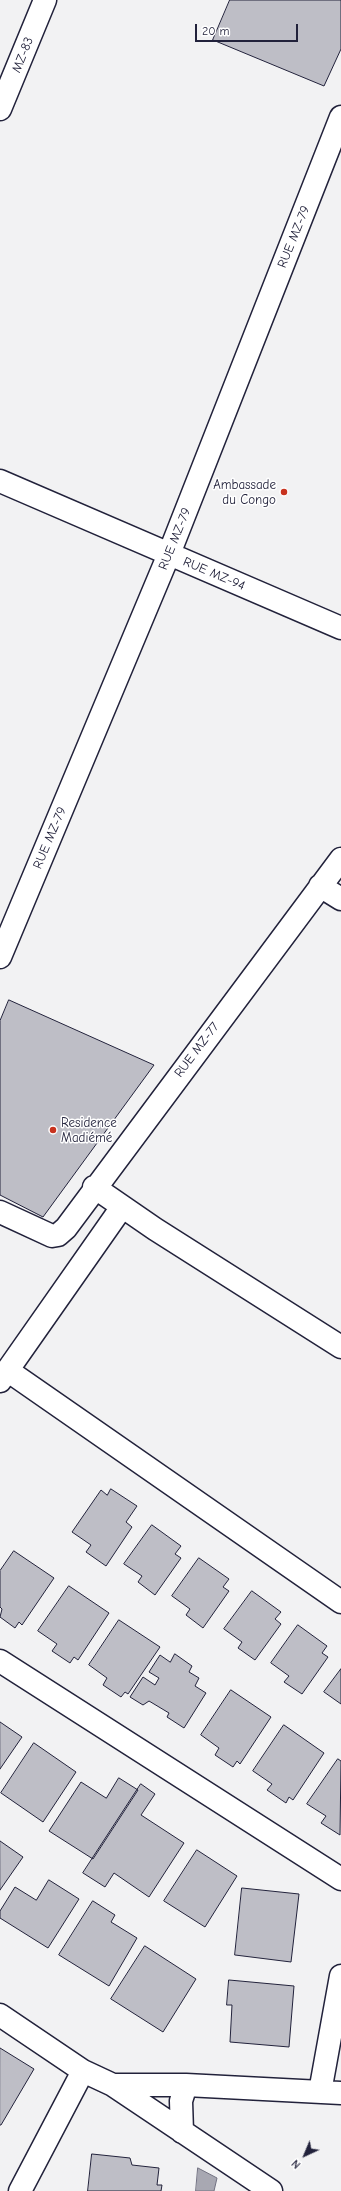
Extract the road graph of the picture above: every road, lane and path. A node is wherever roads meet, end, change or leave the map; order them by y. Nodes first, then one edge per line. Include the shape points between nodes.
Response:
1 (45, 0) edge
2 (0, 110) edge
3 (341, 117) edge
4 (0, 481) edge
5 (169, 554) junction
6 (341, 628) edge
7 (341, 859) edge
8 (320, 886) junction
9 (341, 899) edge
10 (0, 957) edge
11 (94, 1187) junction
12 (122, 1207) junction
13 (0, 1212) edge
14 (341, 1347) edge
15 (3, 1376) edge
16 (341, 1602) edge
17 (0, 1661) edge
18 (341, 1879) edge
19 (341, 1976) edge
20 (0, 2015) edge
21 (83, 2071) junction
22 (112, 2085) junction
23 (186, 2085) junction
24 (320, 2092) junction
25 (341, 2093) edge
26 (182, 2132) junction
27 (20, 2191) edge
28 (271, 2191) edge

1 - 2 street, MZ-83
3 - 5 street, RUE MZ-79
4 - 5 street, RUE MZ-94
5 - 6 street, RUE MZ-94
5 - 10 street, RUE MZ-79
7 - 8 street, RUE MZ-77
8 - 9 street
8 - 11 street, RUE MZ-77
11 - 12 street
11 - 13 street, RUE MZ-77 via 66,1228 58,1235 52,1236
12 - 14 street
12 - 15 street
15 - 16 street
17 - 18 street
19 - 24 street
20 - 21 street
21 - 22 street
21 - 27 street
22 - 23 street
22 - 26 street
23 - 24 street
23 - 26 street via 181,2101
24 - 25 street
26 - 28 street

